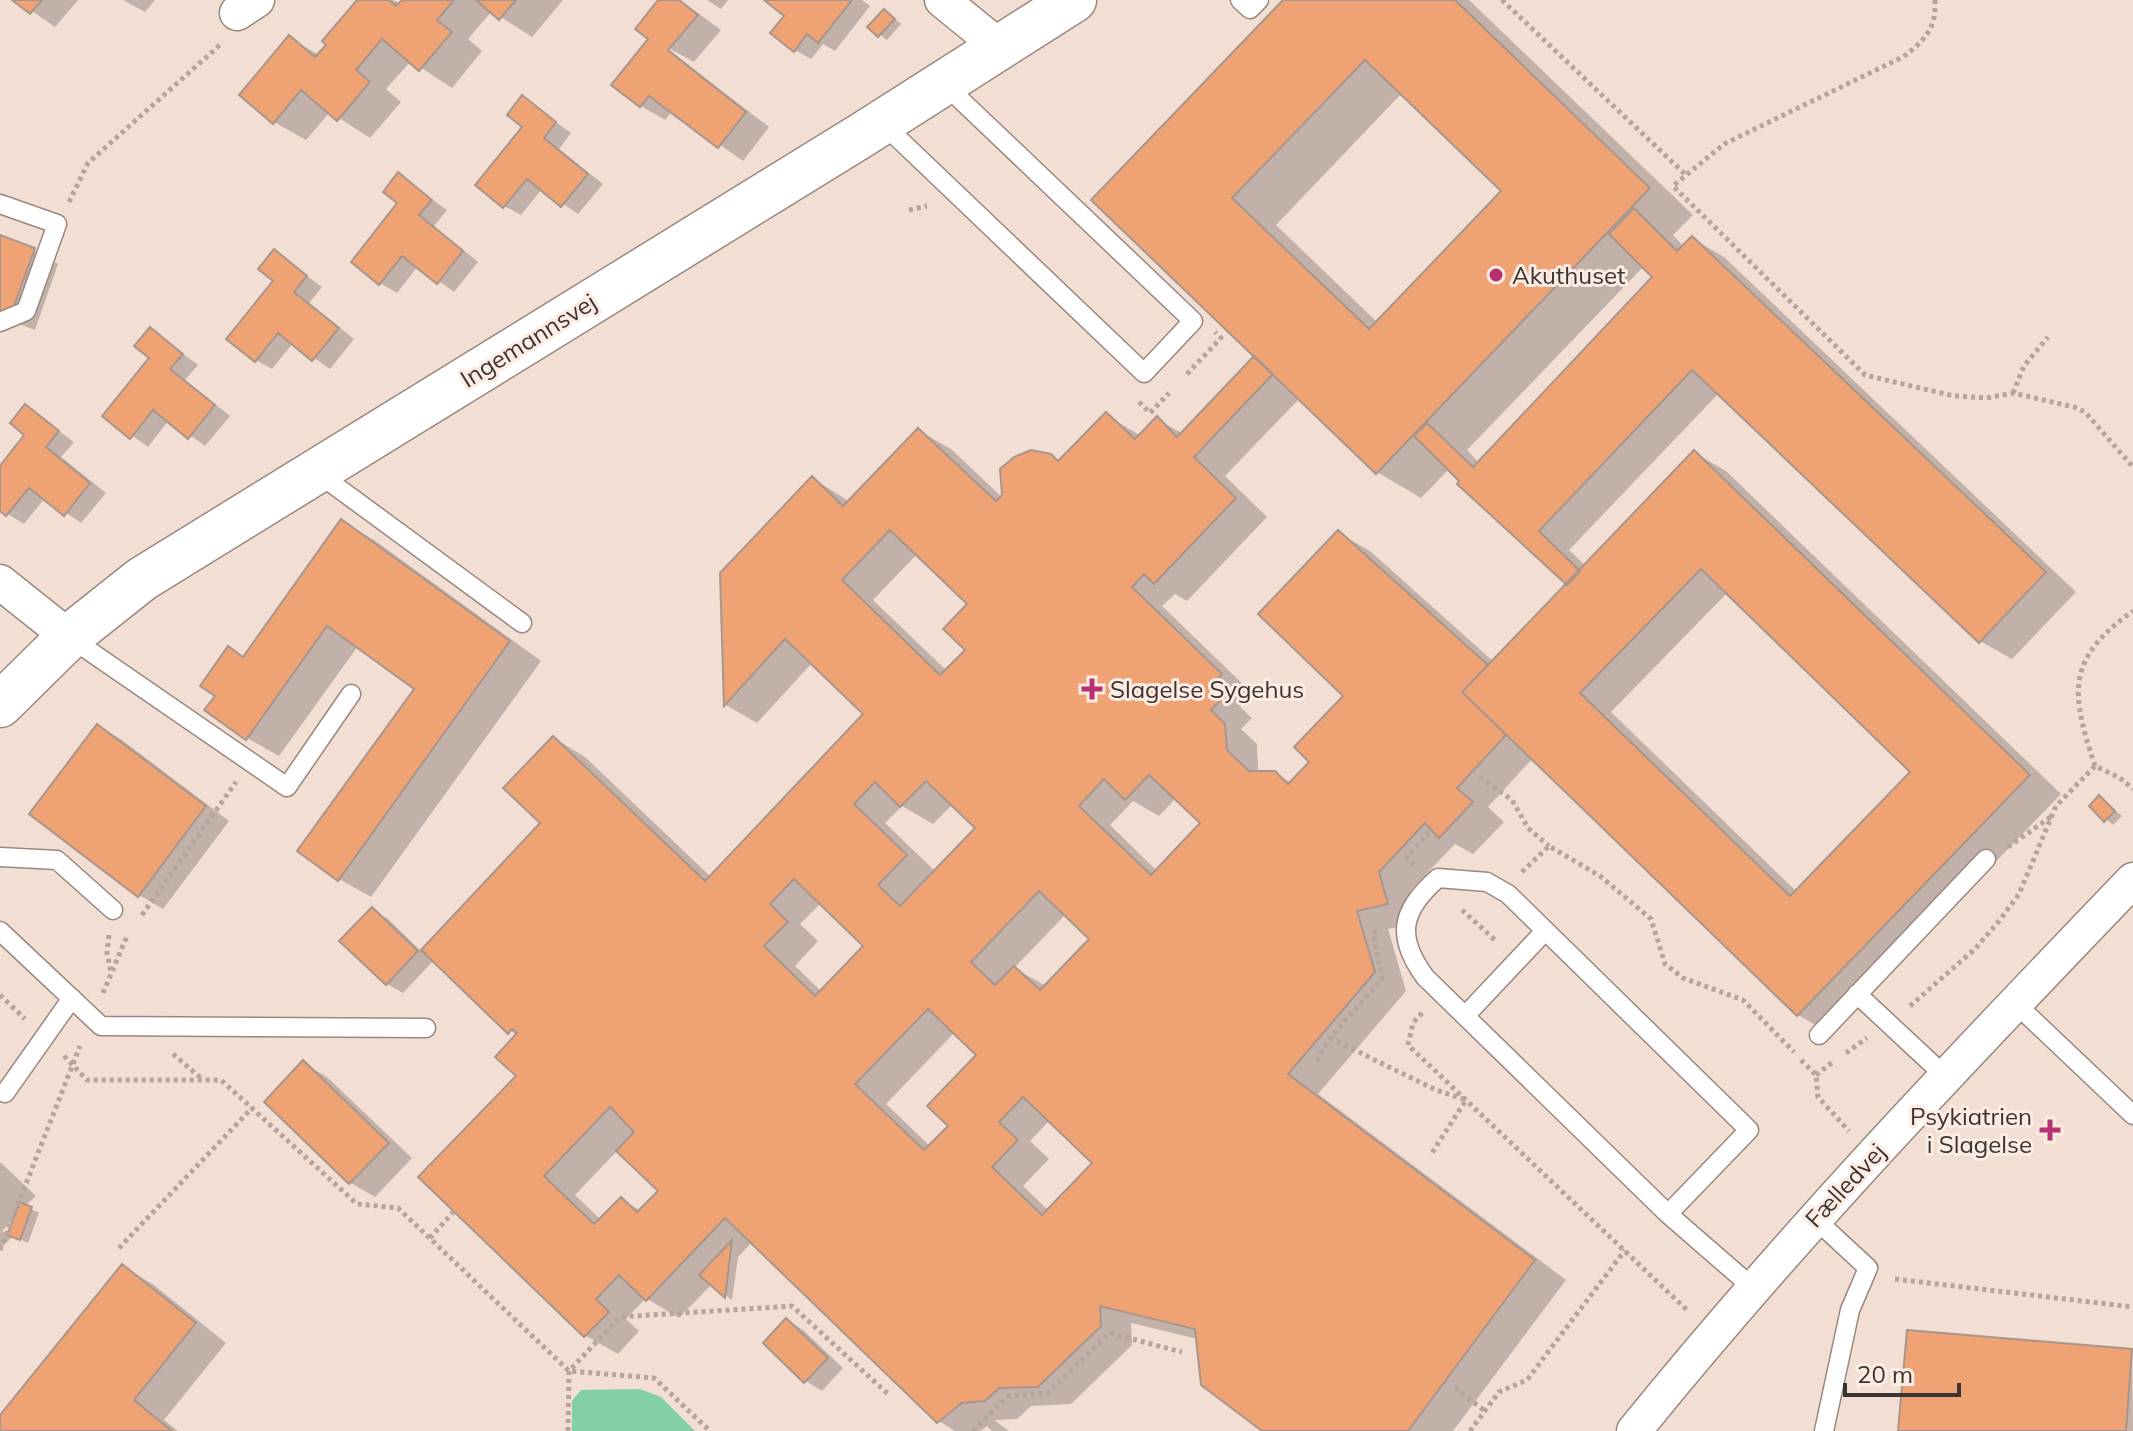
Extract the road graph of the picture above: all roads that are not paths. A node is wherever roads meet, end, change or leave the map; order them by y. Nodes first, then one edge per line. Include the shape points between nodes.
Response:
1 (942, 0) edge
2 (1074, 0) edge
3 (1240, 0) edge
4 (1259, 0) edge
5 (1001, 48) junction
6 (944, 84) junction
7 (882, 123) junction
8 (0, 204) edge
9 (0, 322) edge
10 (315, 471) junction
11 (0, 582) edge
12 (522, 623) dead end
13 (69, 637) junction
14 (351, 694) dead end
15 (0, 705) edge
16 (0, 857) edge
17 (1986, 859) road end
18 (2133, 880) edge
19 (113, 910) road end
20 (0, 931) edge
21 (1545, 931) junction
22 (1857, 994) junction
23 (72, 998) junction
24 (2015, 1003) junction
25 (1465, 1016) junction
26 (426, 1028) dead end
27 (1819, 1035) dead end
28 (1945, 1076) junction
29 (5, 1093) dead end
30 (2133, 1115) edge
31 (1668, 1214) junction
32 (1814, 1218) junction
33 (1752, 1287) junction
34 (1634, 1431) edge
35 (1824, 1431) edge

1 - 5 street
2 - 5 street, Ingemannsvej
3 - 4 lane via 1250,9
5 - 6 street, Ingemannsvej
6 - 7 street, Ingemannsvej
6 - 7 lane via 1193,321 1144,373
7 - 10 street, Ingemannsvej
8 - 9 lane via 57,224 26,311
10 - 12 lane
10 - 13 street, Ingemannsvej via 142,579
11 - 13 street
13 - 14 lane via 287,787
13 - 15 street, Ingemannsvej
16 - 19 lane via 57,860
17 - 22 lane
18 - 24 street, Fælledvej
20 - 23 lane
21 - 25 lane
21 - 25 lane via 1487,882 1438,878 1422,893 1407,923 1407,952
21 - 31 lane via 1749,1130
22 - 27 lane
22 - 28 lane
23 - 26 lane via 101,1026
23 - 29 lane
24 - 28 street, Fælledvej
24 - 30 lane
25 - 31 lane
28 - 32 street, Fælledvej
31 - 33 lane
32 - 33 street, Fælledvej
32 - 35 lane via 1868,1268 1850,1310
33 - 34 street, Fælledvej

